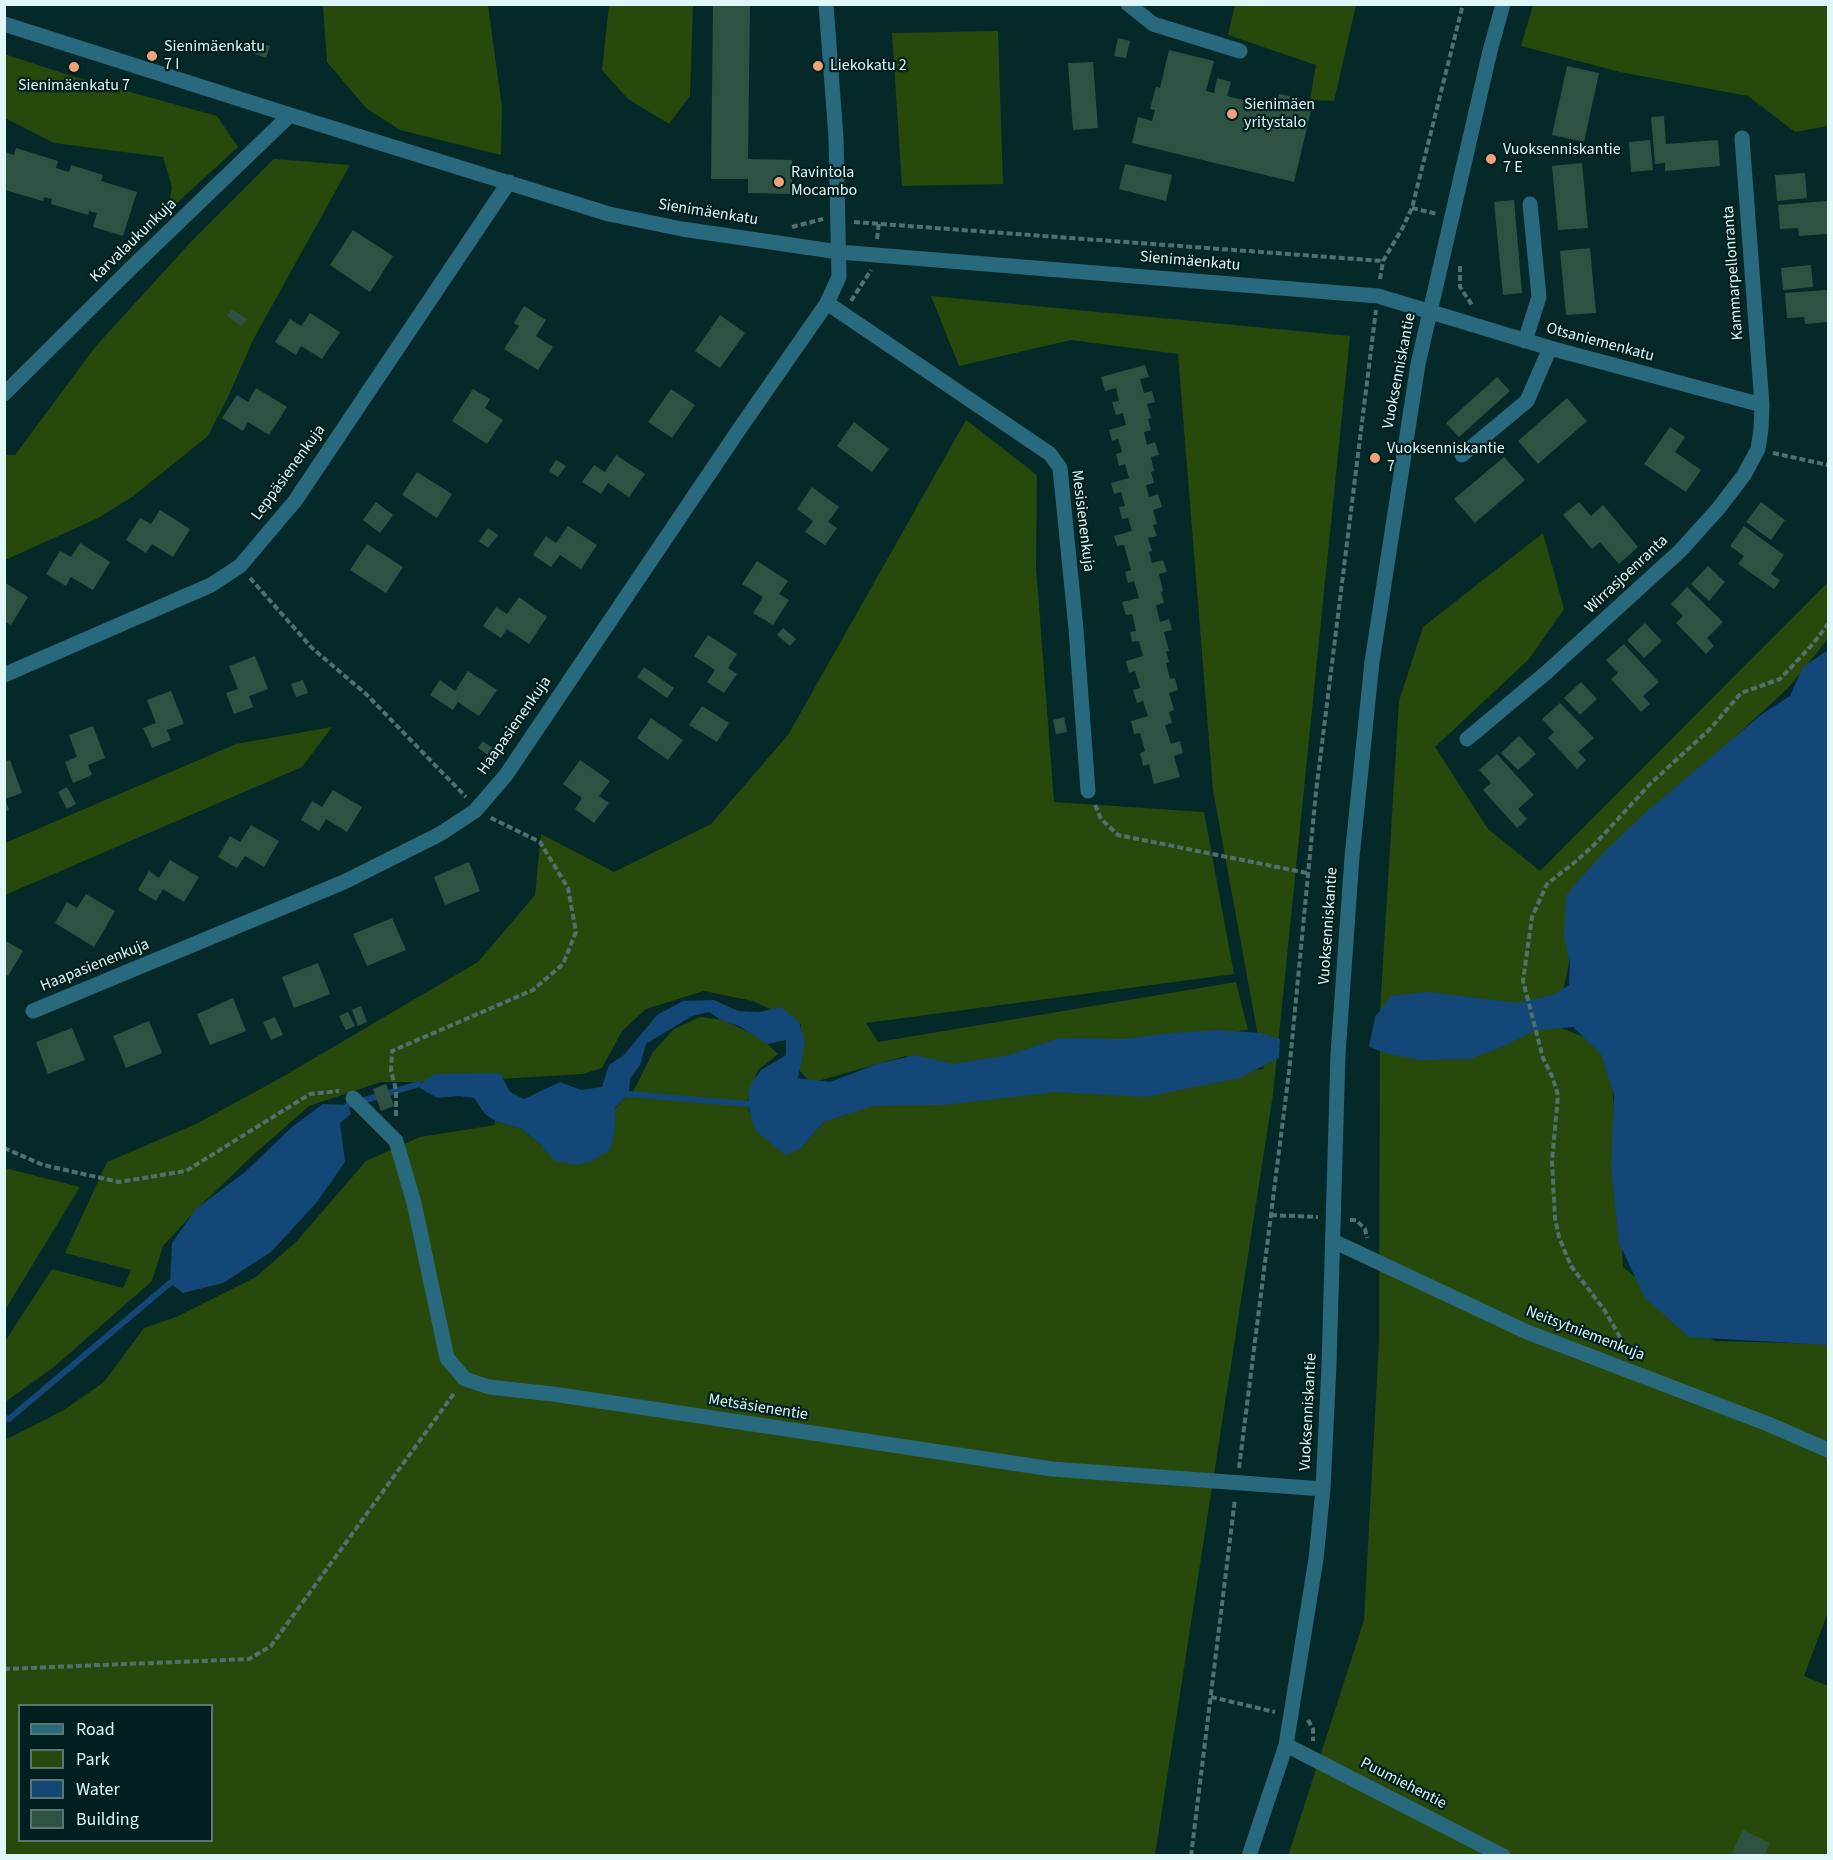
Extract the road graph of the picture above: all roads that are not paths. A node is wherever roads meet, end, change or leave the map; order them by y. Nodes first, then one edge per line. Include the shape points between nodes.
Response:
1 (841, 4) edge
2 (1128, 4) edge
3 (1503, 4) edge
4 (826, 10) edge
5 (4, 24) edge
6 (1240, 51) dead end
7 (290, 115) junction
8 (1743, 138) dead end
9 (509, 182) junction
10 (1530, 204) dead end
11 (839, 252) junction
12 (826, 303) junction
13 (1430, 313) junction
14 (1525, 341) junction
15 (1550, 348) junction
16 (4, 394) edge
17 (1762, 405) junction
18 (1462, 455) dead end
19 (4, 675) edge
20 (1467, 739) dead end
21 (1088, 791) road end
22 (33, 1011) dead end
23 (353, 1098) road end
24 (1333, 1241) junction
25 (1828, 1450) edge
26 (1323, 1488) junction
27 (1286, 1745) junction
28 (1249, 1856) edge
29 (1503, 1856) edge

1 - 4 street
2 - 6 street via 1153,24
3 - 13 street, Vuoksenniskantie
4 - 11 street, Haapasienenkuja via 836,138
5 - 7 street, Sienimäenkatu
7 - 9 street, Sienimäenkatu
7 - 16 street, Karvalaukunkuja
8 - 17 street, Kammarpellonranta
9 - 11 street, Sienimäenkatu via 609,214
9 - 19 street, Leppäsienenkuja via 295,501 240,567 201,589
10 - 14 street via 1539,297
11 - 12 street, Haapasienenkuja via 839,277
11 - 13 street, Sienimäenkatu via 1378,296
12 - 21 street, Mesisienenkuja via 1050,454 1060,468
12 - 22 street, Haapasienenkuja via 506,775 476,809 440,834 344,882
13 - 14 street, Otsaniemenkatu
13 - 24 street, Vuoksenniskantie via 1394,513 1367,708 1338,1054
14 - 15 street, Otsaniemenkatu
15 - 17 street, Otsaniemenkatu
15 - 18 street via 1527,401
17 - 20 street, Wirrasjoenranta via 1758,450 1718,509 1680,551
23 - 26 street, Metsäsienentie via 396,1142 414,1203 447,1358 465,1379 489,1387 1052,1469
24 - 25 street, Neitsytniemenkuja via 1527,1332
24 - 26 street, Vuoksenniskantie
26 - 27 street, Vuoksenniskantie via 1316,1559
27 - 28 street, Vuoksenniskantie
27 - 29 street, Puumiehentie

